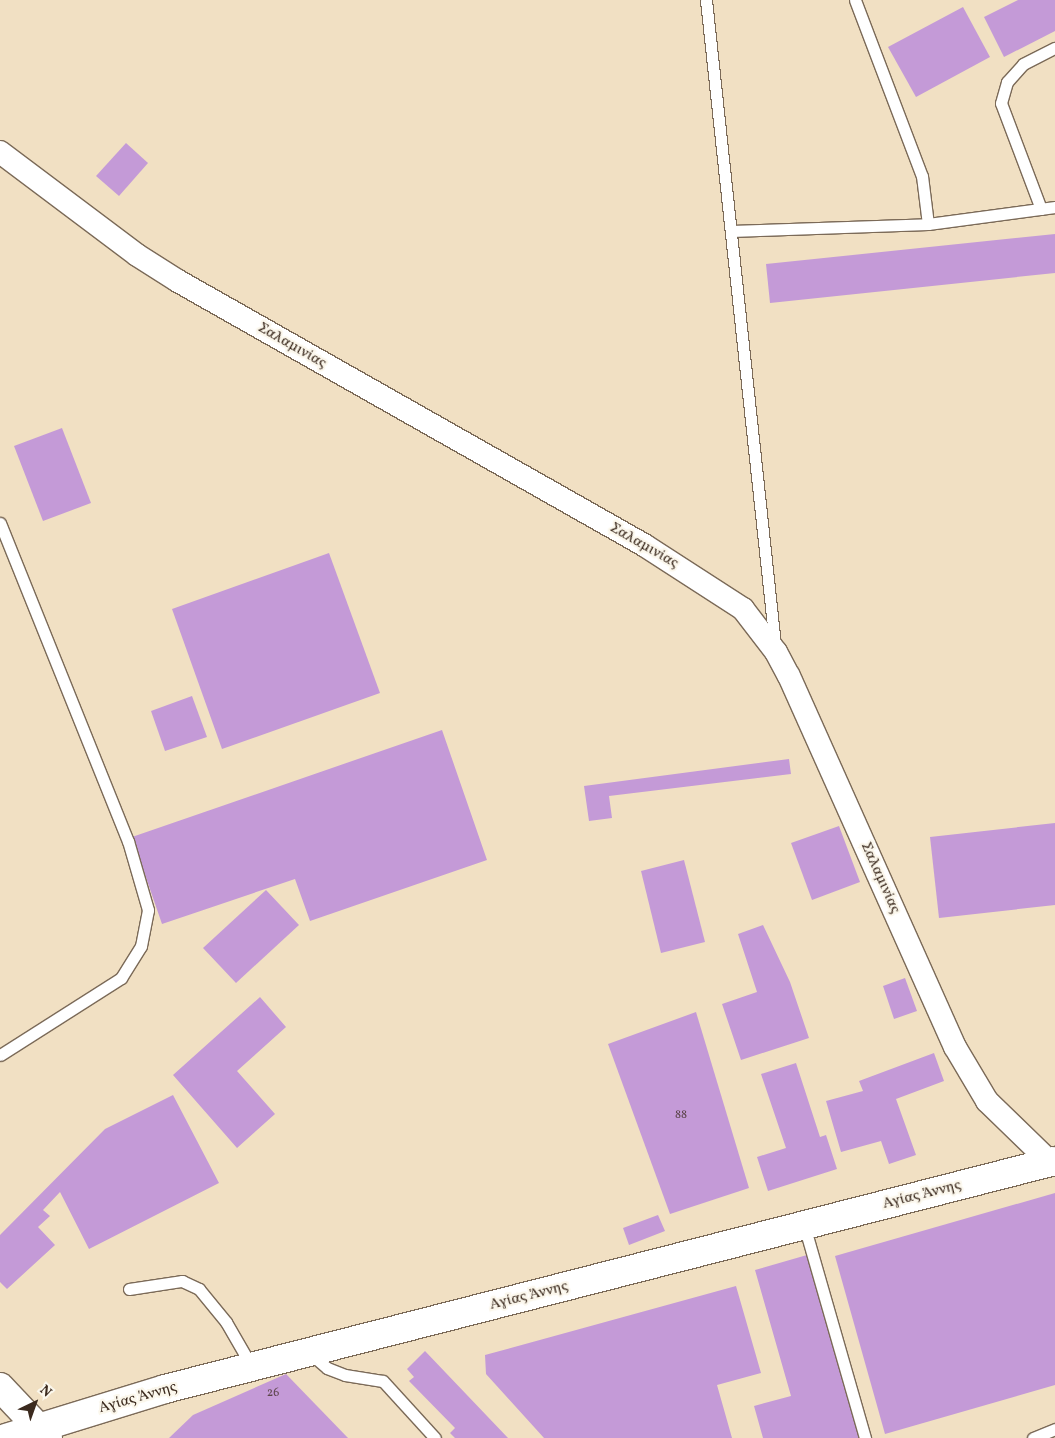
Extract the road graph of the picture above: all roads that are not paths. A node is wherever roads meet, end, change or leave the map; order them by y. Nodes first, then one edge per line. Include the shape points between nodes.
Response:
1 (706, 0) edge
2 (855, 0) edge
3 (1055, 48) edge
4 (0, 152) edge
5 (1055, 207) edge
6 (1041, 209) junction
7 (928, 224) junction
8 (732, 231) junction
9 (0, 523) edge
10 (776, 652) junction
11 (0, 1055) edge
12 (1053, 1162) edge
13 (804, 1226) junction
14 (129, 1289) dead end
15 (308, 1352) junction
16 (252, 1367) junction
17 (0, 1387) edge
18 (1055, 1429) edge
19 (43, 1433) edge
20 (6, 1438) edge
21 (434, 1438) edge
22 (865, 1438) edge
23 (1033, 1438) edge

1 - 8 lane
2 - 7 lane via 922,176
3 - 6 lane via 1023,64 1007,82 1001,102
4 - 10 street, Σαλαμινίας via 137,255 178,281 720,592 743,609
5 - 6 lane
6 - 7 lane
7 - 8 lane
8 - 10 lane
9 - 11 lane via 128,841 148,910 141,946 122,978
10 - 12 street, Σαλαμινίας via 955,1046 987,1101
12 - 13 street, Αγίας Άννης
13 - 15 street, Αγίας Άννης
13 - 22 lane
14 - 16 lane via 182,1281 199,1289 226,1322
15 - 16 street, Αγίας Άννης
15 - 21 lane via 327,1368 383,1381
16 - 19 street, Αγίας Άννης via 164,1389
17 - 19 street
18 - 23 lane
19 - 20 street, Αγίας Άννης

